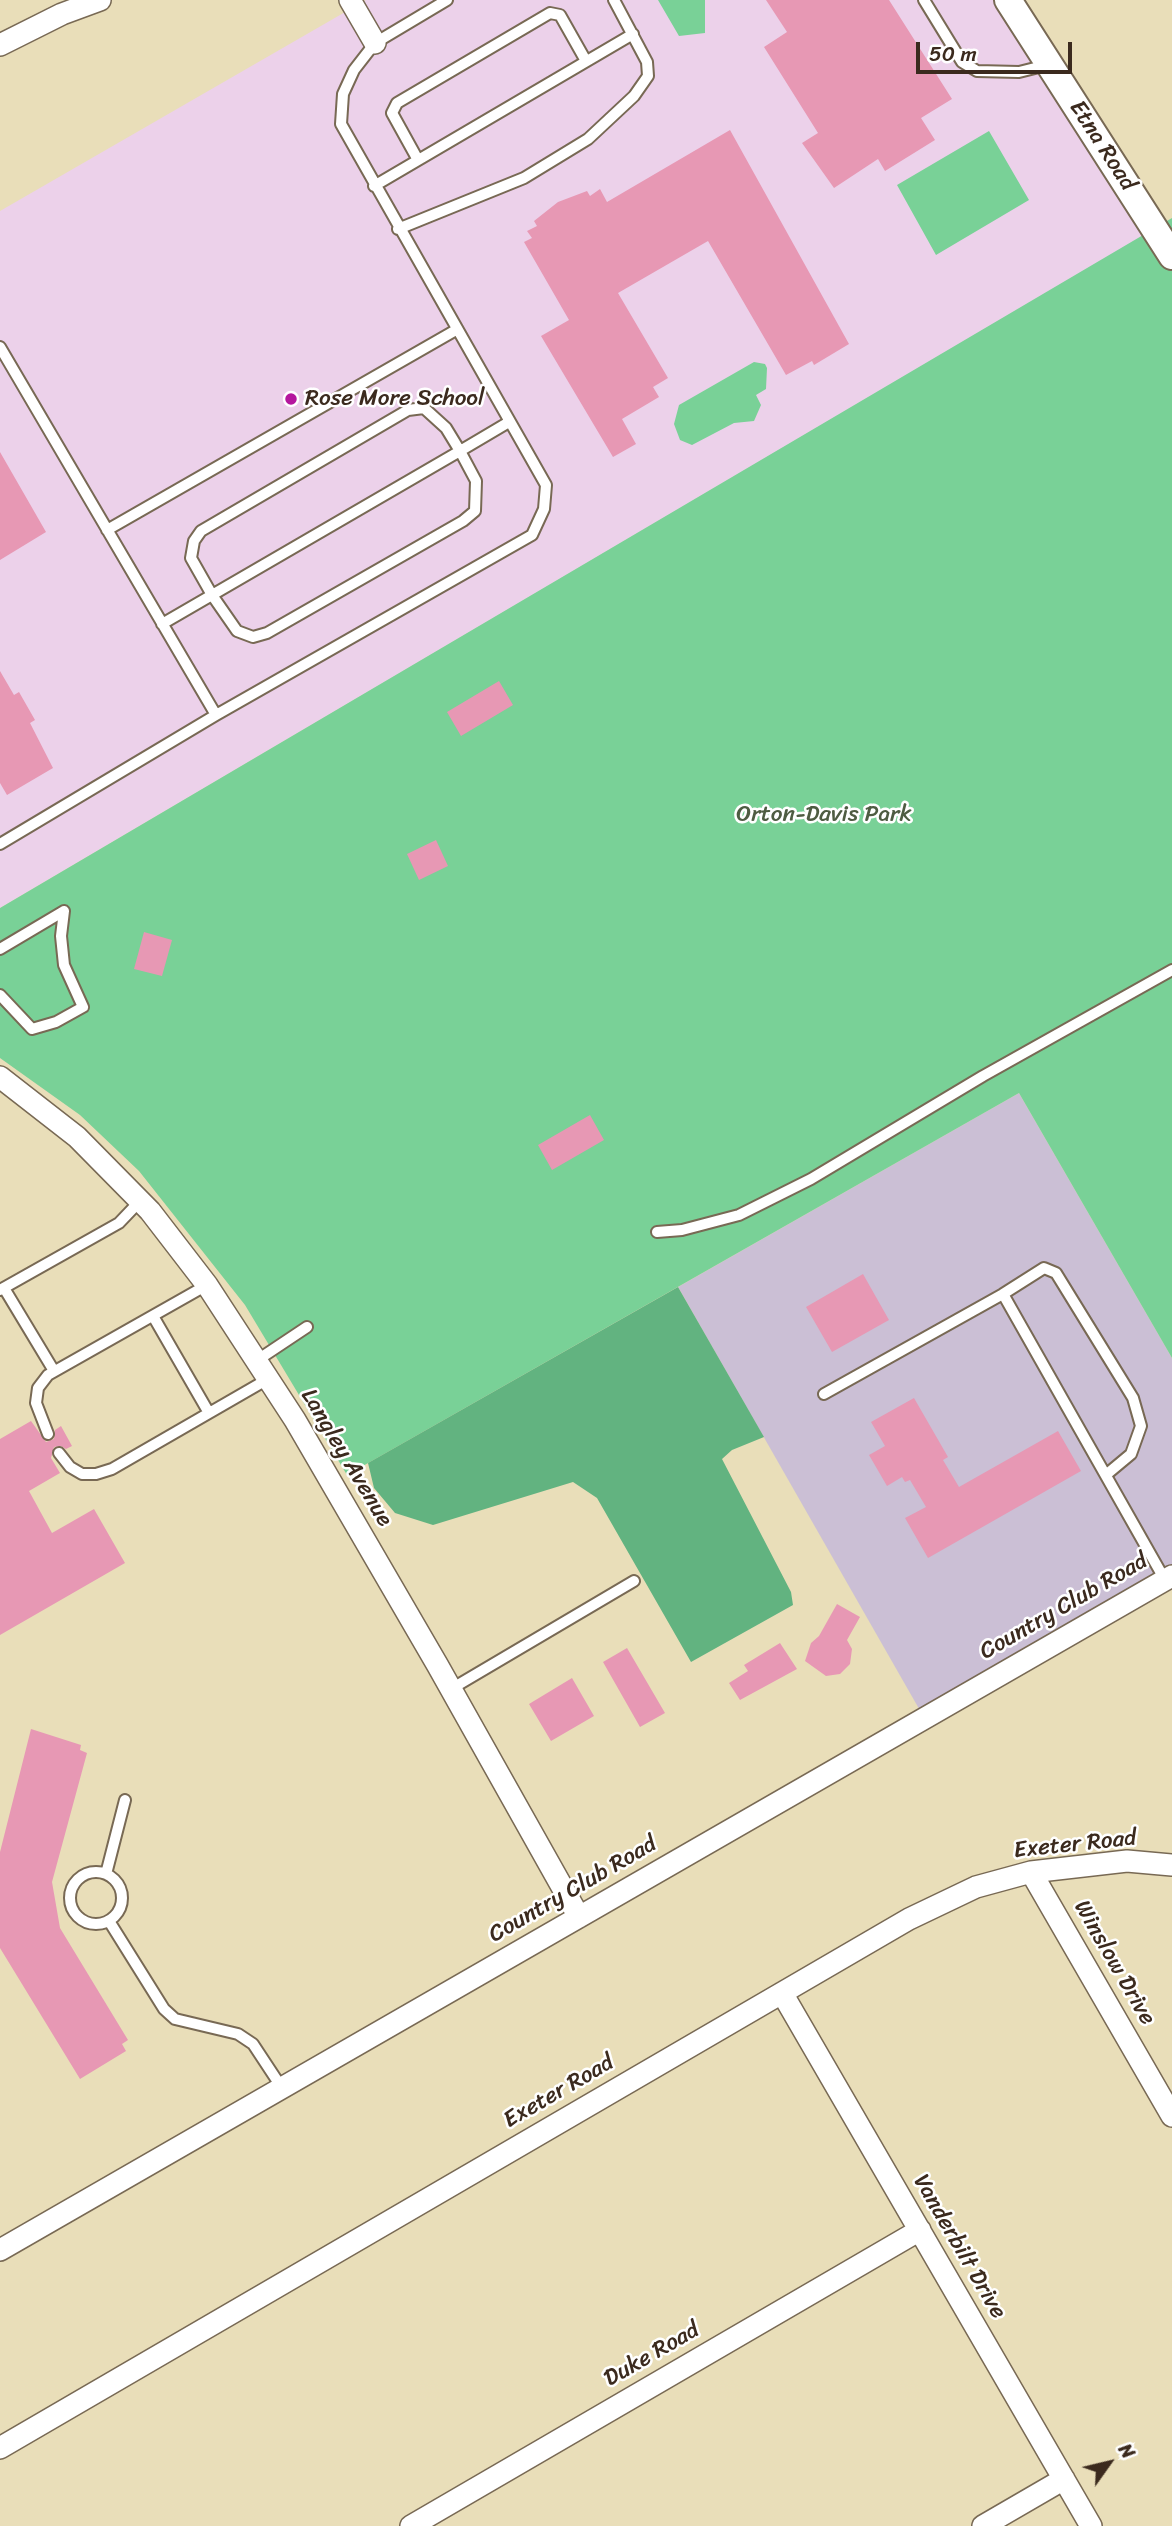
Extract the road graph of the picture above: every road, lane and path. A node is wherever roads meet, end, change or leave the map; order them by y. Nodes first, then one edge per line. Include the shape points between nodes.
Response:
1 (100, 0) edge
2 (350, 0) edge
3 (447, 0) edge
4 (614, 0) edge
5 (924, 0) edge
6 (1008, 0) edge
7 (58, 7) edge
8 (633, 34) junction
9 (375, 43) junction
10 (0, 45) edge
11 (586, 61) junction
12 (1049, 65) junction
13 (418, 160) junction
14 (374, 186) junction
15 (398, 229) junction
16 (1172, 256) edge
17 (456, 330) junction
18 (0, 348) edge
19 (509, 422) junction
20 (460, 452) junction
21 (107, 530) junction
22 (212, 595) junction
23 (162, 624) junction
24 (216, 715) junction
25 (0, 844) edge
26 (0, 949) edge
27 (1172, 970) edge
28 (0, 995) edge
29 (0, 1077) edge
30 (140, 1201) junction
31 (657, 1232) dead end
32 (207, 1286) junction
33 (2, 1289) edge
34 (1003, 1294) junction
35 (153, 1316) junction
36 (306, 1327) dead end
37 (262, 1370) junction
38 (54, 1371) junction
39 (824, 1394) dead end
40 (209, 1413) junction
41 (48, 1434) dead end
42 (59, 1453) dead end
43 (1107, 1474) junction
44 (1168, 1578) edge
45 (634, 1581) dead end
46 (451, 1689) junction
47 (125, 1800) dead end
48 (1172, 1865) edge
49 (1031, 1872) junction
50 (106, 1874) junction
51 (579, 1917) junction
52 (109, 1921) junction
53 (782, 1993) junction
54 (282, 2088) junction
55 (1172, 2116) edge
56 (920, 2230) junction
57 (0, 2250) edge
58 (0, 2448) edge
59 (1064, 2479) junction
60 (411, 2526) edge
61 (983, 2526) edge
62 (1091, 2526) edge

1 - 7 street
2 - 9 street
3 - 9 lane
4 - 8 lane
5 - 12 lane via 962,62 977,71 1019,72
6 - 12 street, Etna Road
7 - 10 street
8 - 11 lane
8 - 15 lane via 647,62 648,76 634,96 588,139 524,178
9 - 14 lane via 343,94 341,124
11 - 13 lane
11 - 13 lane via 560,15 550,13 397,103 392,113
12 - 16 street, Etna Road
13 - 14 lane
14 - 15 lane
15 - 17 lane
17 - 19 lane
17 - 21 lane
18 - 21 lane
19 - 20 lane
19 - 24 lane via 546,485 544,509 532,535
20 - 22 lane
20 - 22 lane via 476,481 475,511 463,521 267,633 253,637 237,631
20 - 22 lane via 446,428 424,408 408,410 201,531 191,558
21 - 23 lane
22 - 23 lane
23 - 24 lane
24 - 25 lane
26 - 28 lane via 64,911 64,965 83,1007 32,1029
27 - 31 lane via 811,1179 739,1214
29 - 30 street, Langley Avenue via 77,1137
30 - 32 street, Langley Avenue
30 - 33 lane via 119,1223
32 - 35 lane
32 - 37 street, Langley Avenue
33 - 38 lane
34 - 39 lane
34 - 43 lane
34 - 43 lane via 1044,1268 1056,1273 1133,1398 1141,1426 1131,1454
35 - 38 lane
35 - 40 lane
36 - 37 lane
37 - 40 lane
37 - 46 street, Langley Avenue
38 - 41 lane via 38,1388 36,1403
40 - 42 lane via 123,1464 96,1474 82,1474
43 - 44 lane
44 - 51 street, Country Club Road
45 - 46 lane
46 - 51 street, Langley Avenue
47 - 50 lane
48 - 49 street, Exeter Road via 1127,1861
49 - 53 street, Exeter Road via 976,1887 909,1919
49 - 55 street, Winslow Drive
50 - 52 lane via 121,1893 119,1911
50 - 52 lane via 82,1876 70,1897 81,1920
51 - 54 street, Country Club Road
52 - 54 lane via 164,2009 176,2019 239,2034 253,2044
53 - 56 street, Vanderbilt Drive
53 - 58 street, Exeter Road
54 - 57 street, Country Club Road
56 - 59 street, Vanderbilt Drive
56 - 60 street, Duke Road
59 - 61 street
59 - 62 street, Vanderbilt Drive

